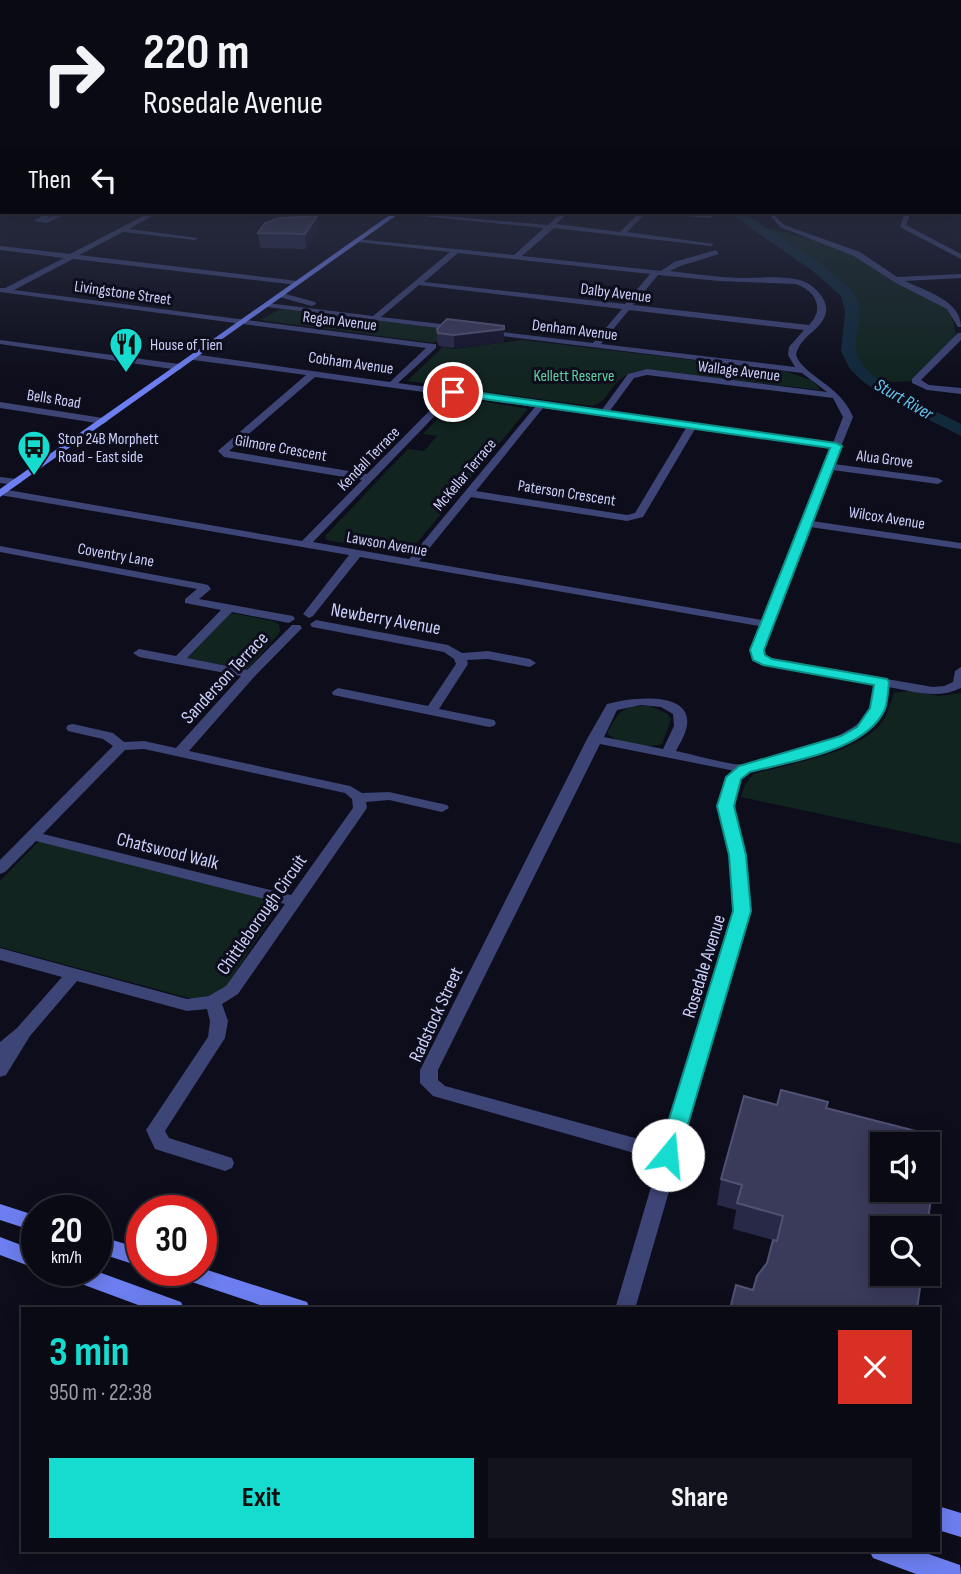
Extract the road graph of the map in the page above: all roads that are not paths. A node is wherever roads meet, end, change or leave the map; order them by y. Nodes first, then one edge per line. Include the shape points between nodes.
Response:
1 (113, 234) edge
2 (168, 234) edge
3 (366, 234) edge
4 (542, 234) edge
5 (634, 234) edge
6 (805, 234) edge
7 (918, 234) edge
8 (195, 237) dead end
9 (358, 240) junction
10 (711, 244) dead end
11 (0, 248) edge
12 (456, 251) junction
13 (716, 253) dead end
14 (71, 256) junction
15 (516, 257) junction
16 (961, 257) edge
17 (658, 273) junction
18 (961, 276) edge
19 (896, 279) junction
20 (298, 283) junction
21 (418, 283) junction
22 (2, 291) edge
23 (282, 295) junction
24 (267, 305) junction
25 (627, 307) junction
26 (950, 307) junction
27 (961, 307) edge
28 (343, 314) junction
29 (375, 318) junction
30 (243, 322) junction
31 (961, 325) edge
32 (812, 328) junction
33 (466, 330) edge
34 (479, 331) edge
35 (960, 339) edge
36 (0, 342) edge
37 (596, 345) junction
38 (193, 357) junction
39 (179, 367) junction
40 (804, 371) junction
41 (314, 373) junction
42 (393, 384) junction
43 (961, 391) edge
44 (453, 392) junction
45 (836, 396) junction
46 (542, 404) junction
47 (0, 405) edge
48 (604, 413) junction
49 (103, 421) junction
50 (693, 425) junction
51 (836, 446) junction
52 (828, 466) junction
53 (371, 478) junction
54 (0, 480) edge
55 (938, 481) dead end
56 (17, 482) junction
57 (1, 493) edge
58 (468, 493) junction
59 (807, 523) junction
60 (305, 544) junction
61 (961, 546) edge
62 (0, 549) edge
63 (357, 553) junction
64 (411, 563) junction
65 (230, 608) junction
66 (312, 619) junction
67 (293, 624) junction
68 (766, 624) junction
69 (139, 653) dead end
70 (460, 657) junction
71 (179, 660) junction
72 (530, 663) dead end
73 (961, 671) edge
74 (250, 674) junction
75 (882, 682) junction
76 (338, 692) dead end
77 (431, 711) junction
78 (489, 723) dead end
79 (74, 728) dead end
80 (594, 739) junction
81 (121, 746) junction
82 (180, 752) junction
83 (668, 753) junction
84 (745, 769) junction
85 (359, 798) junction
86 (442, 808) dead end
87 (33, 836) junction
88 (0, 869) edge
89 (295, 901) junction
90 (0, 954) edge
91 (74, 973) junction
92 (214, 1002) junction
93 (23, 1032) junction
94 (0, 1053) edge
95 (0, 1070) edge
96 (668, 1155) junction
97 (225, 1163) dead end
98 (0, 1212) edge
99 (21, 1219) edge
100 (0, 1247) edge
101 (21, 1254) edge
102 (217, 1282) edge
103 (111, 1286) edge
104 (169, 1307) edge
105 (294, 1307) edge
106 (626, 1307) edge
107 (940, 1519) edge
108 (961, 1525) edge
109 (887, 1552) edge
110 (951, 1574) edge

1 - 14 street
2 - 8 street
3 - 9 main road
4 - 15 street
5 - 10 street
6 - 19 street via 857,254
7 - 16 street
9 - 12 street
9 - 20 main road
11 - 14 street
12 - 15 street
12 - 21 street
13 - 17 street
14 - 20 street
14 - 22 street
15 - 17 street
17 - 25 street
17 - 32 street via 796,282 821,301 823,312
18 - 19 street
19 - 26 street
20 - 23 main road
21 - 25 street, Dalby Avenue
21 - 29 street
22 - 30 street, Livingstone Street
23 - 24 main road
23 - 28 street
24 - 28 street
24 - 30 main road
25 - 32 street, Dalby Avenue
25 - 37 street
26 - 27 street
26 - 31 street
28 - 29 street
29 - 33 street
30 - 38 main road
30 - 42 street, Regan Avenue via 433,346
32 - 40 street via 795,345 792,356
34 - 37 street, Denham Avenue
35 - 43 street via 915,381
36 - 39 street
37 - 40 street, Denham Avenue
38 - 39 main road
38 - 41 street, Cobham Avenue
39 - 49 main road
40 - 45 street
41 - 42 street, Cobham Avenue
41 - 53 street, Gilmore Crescent via 223,451
42 - 44 street, Cobham Avenue
44 - 46 street, Cobham Avenue
44 - 53 street, Kendall Terrace
45 - 48 street, Wallage Avenue via 639,373 631,376
45 - 51 street via 846,406 848,417
46 - 48 street, Cobham Avenue
46 - 58 street, McKellar Terrace
47 - 49 street, Bells Road
48 - 50 street, Cobham Avenue
49 - 56 main road
50 - 51 street, Cobham Avenue
50 - 58 street, Paterson Crescent via 639,515 627,518
51 - 52 street
52 - 55 street, Alua Grove
52 - 59 street
53 - 60 street, Kendall Terrace
54 - 56 street
56 - 57 main road
57 - 60 street, Lawson Avenue
58 - 64 street, McKellar Terrace
59 - 61 street, Wilcox Avenue
59 - 68 street
60 - 63 street, Lawson Avenue
62 - 65 street, Coventry Lane via 204,587 189,601
63 - 64 street, Lawson Avenue
63 - 66 street
64 - 68 street, Lawson Avenue
65 - 67 street
65 - 71 street
66 - 67 street via 307,628
66 - 70 street, Newberry Avenue via 448,649
67 - 74 street, Sanderson Terrace
68 - 75 street via 758,657
69 - 71 street
70 - 72 street, Newberry Avenue via 488,655
70 - 77 street via 462,664
71 - 74 street
73 - 75 street via 959,684 947,690
74 - 82 street, Sanderson Terrace
75 - 84 street via 877,709 862,730 846,740
76 - 77 street
77 - 78 street
79 - 81 street via 108,736
80 - 83 street
80 - 83 street, Radstock Street via 612,707 624,701 652,701 680,716
80 - 96 street, Radstock Street via 429,1070 429,1083 439,1091
81 - 82 street
81 - 87 street
82 - 85 street via 350,790
83 - 84 street
84 - 96 street, Rosedale Avenue via 734,777 726,806 738,855 742,911
85 - 86 street via 389,796
85 - 89 street, Chittleborough Circuit via 360,808
87 - 88 street
87 - 89 street, Chatswood Walk
89 - 92 street, Chittleborough Circuit via 232,990
90 - 91 street, Chittleborough Circuit
91 - 92 street, Chittleborough Circuit via 187,1005
91 - 93 street
92 - 97 street via 219,1026 216,1038 155,1130 162,1144
93 - 94 street
93 - 95 street via 22,1042
96 - 106 street, Rosedale Avenue
98 - 99 main road
100 - 101 main road
102 - 105 main road
103 - 104 main road
107 - 108 main road
109 - 110 main road

